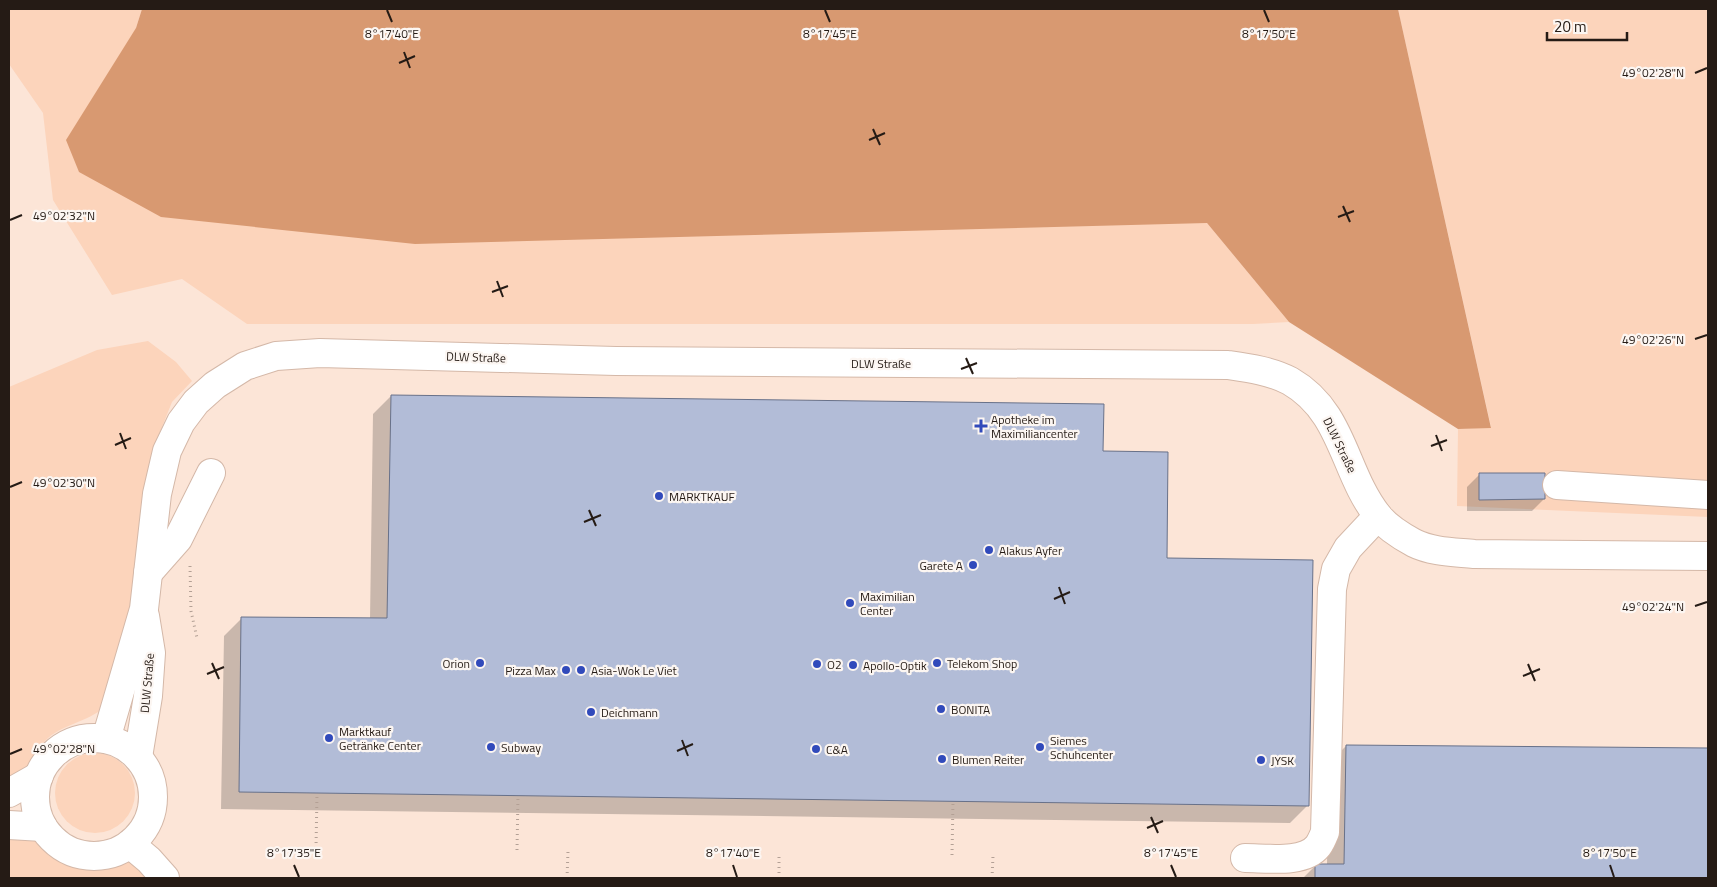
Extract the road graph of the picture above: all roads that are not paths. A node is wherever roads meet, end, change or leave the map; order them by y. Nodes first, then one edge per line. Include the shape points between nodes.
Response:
1 (211, 473) dead end
2 (1557, 486) dead end
3 (1708, 495) edge
4 (1378, 516) junction
5 (1708, 556) edge
6 (148, 573) junction
7 (144, 609) junction
8 (106, 739) junction
9 (138, 757) junction
10 (39, 776) junction
11 (9, 793) edge
12 (9, 825) edge
13 (43, 827) junction
14 (130, 844) junction
15 (1245, 858) dead end
16 (165, 878) edge

1 - 6 street via 178,538
2 - 3 street
4 - 5 street, DLW Straße via 1416,544 1440,550 1474,554
4 - 6 street, DLW Straße via 1363,492 1335,429 1319,405 1277,375 1228,365 616,362 320,353 276,356 245,366 196,402 181,422 167,451 157,494
4 - 15 street via 1348,548 1336,569 1332,589 1325,832 1317,847 1298,858
6 - 7 street, DLW Straße
7 - 8 street, DLW Straße
7 - 9 street, DLW Straße via 151,653
8 - 9 street via 123,745
8 - 10 street via 89,738 58,750
9 - 14 street via 149,776 153,797 150,815
10 - 11 street
10 - 13 street via 36,810
12 - 13 street
13 - 14 street via 56,842 73,852 93,856 112,853
14 - 16 street

